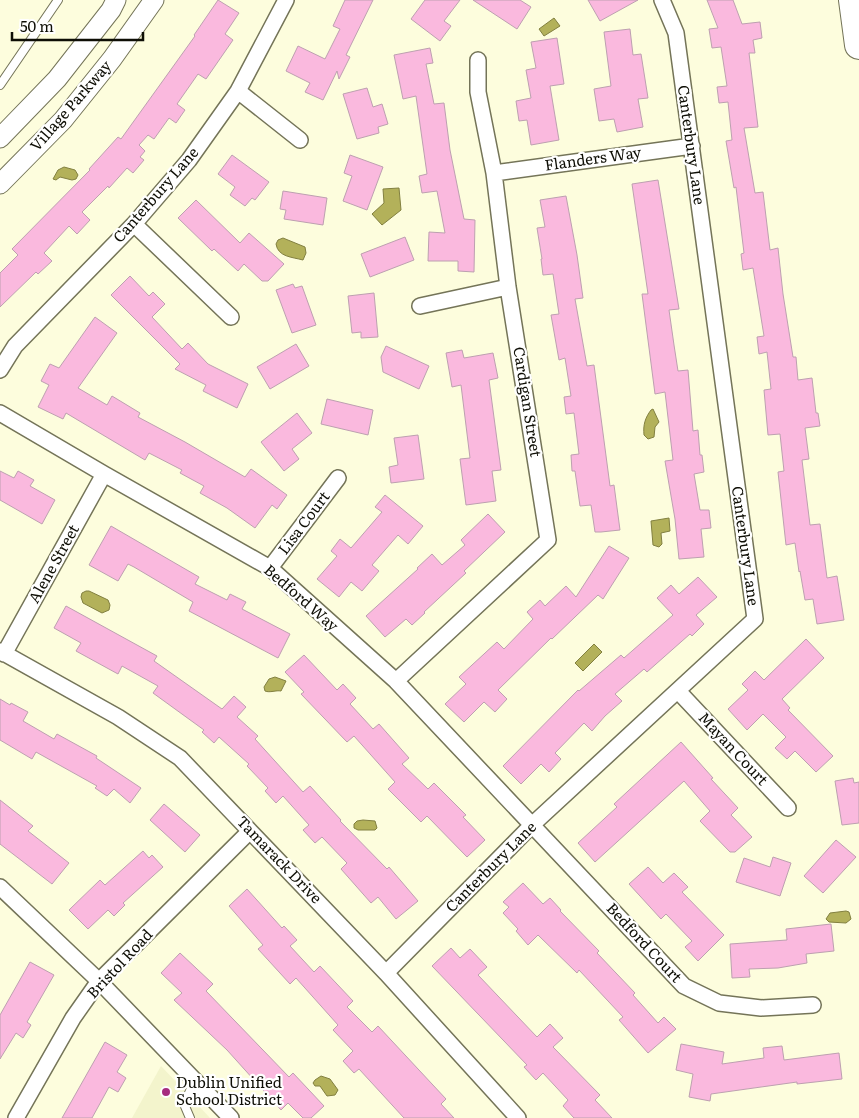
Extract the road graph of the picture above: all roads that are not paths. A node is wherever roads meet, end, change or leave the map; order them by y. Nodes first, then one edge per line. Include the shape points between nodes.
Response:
1 (58, 0) edge
2 (116, 0) edge
3 (154, 0) edge
4 (286, 0) edge
5 (662, 0) edge
6 (853, 0) edge
7 (859, 45) edge
8 (478, 60) dead end
9 (0, 85) edge
10 (238, 91) junction
11 (0, 138) edge
12 (300, 140) dead end
13 (692, 146) junction
14 (494, 172) junction
15 (0, 184) edge
16 (134, 224) junction
17 (508, 286) junction
18 (420, 306) dead end
19 (231, 317) dead end
20 (0, 370) edge
21 (0, 412) edge
22 (104, 474) junction
23 (338, 478) dead end
24 (270, 568) junction
25 (2, 652) edge
26 (396, 680) junction
27 (678, 691) junction
28 (788, 808) dead end
29 (533, 824) junction
30 (250, 830) junction
31 (0, 887) edge
32 (386, 973) junction
33 (99, 982) junction
34 (813, 1005) dead end
35 (195, 1080) junction
36 (16, 1118) edge
37 (190, 1118) edge
38 (231, 1118) edge
39 (518, 1118) edge

1 - 9 lane
2 - 11 street, Village Parkway via 57,79
3 - 15 street, Village Parkway via 63,120
4 - 10 street, Canterbury Lane
5 - 13 street, Canterbury Lane via 676,33
6 - 7 highway
8 - 14 street, Cardigan Street via 478,92
10 - 12 street
10 - 16 street, Canterbury Lane via 189,160
13 - 14 street, Flanders Way
13 - 27 street, Canterbury Lane via 755,618
14 - 17 street, Cardigan Street
16 - 19 street
16 - 20 street, Canterbury Lane via 15,346
17 - 18 street
17 - 26 street, Cardigan Street via 548,540
21 - 22 street, Bedford Way
22 - 24 street, Bedford Way
22 - 25 street, Alene Street
23 - 24 street, Lisa Court
24 - 26 street, Bedford Way
25 - 30 street, Tamarack Drive via 118,717 180,758
26 - 29 street, Bedford Way
27 - 28 street, Mayan Court
27 - 29 street, Canterbury Lane
29 - 32 street, Canterbury Lane
29 - 34 street, Bedford Court via 684,986 719,1003 761,1008
30 - 32 street, Tamarack Drive
30 - 33 street, Bristol Road
31 - 33 street
32 - 39 street, Tamarack Drive
33 - 35 street
33 - 36 street, Bristol Road via 73,1018
35 - 37 lane via 184,1104
35 - 38 street

